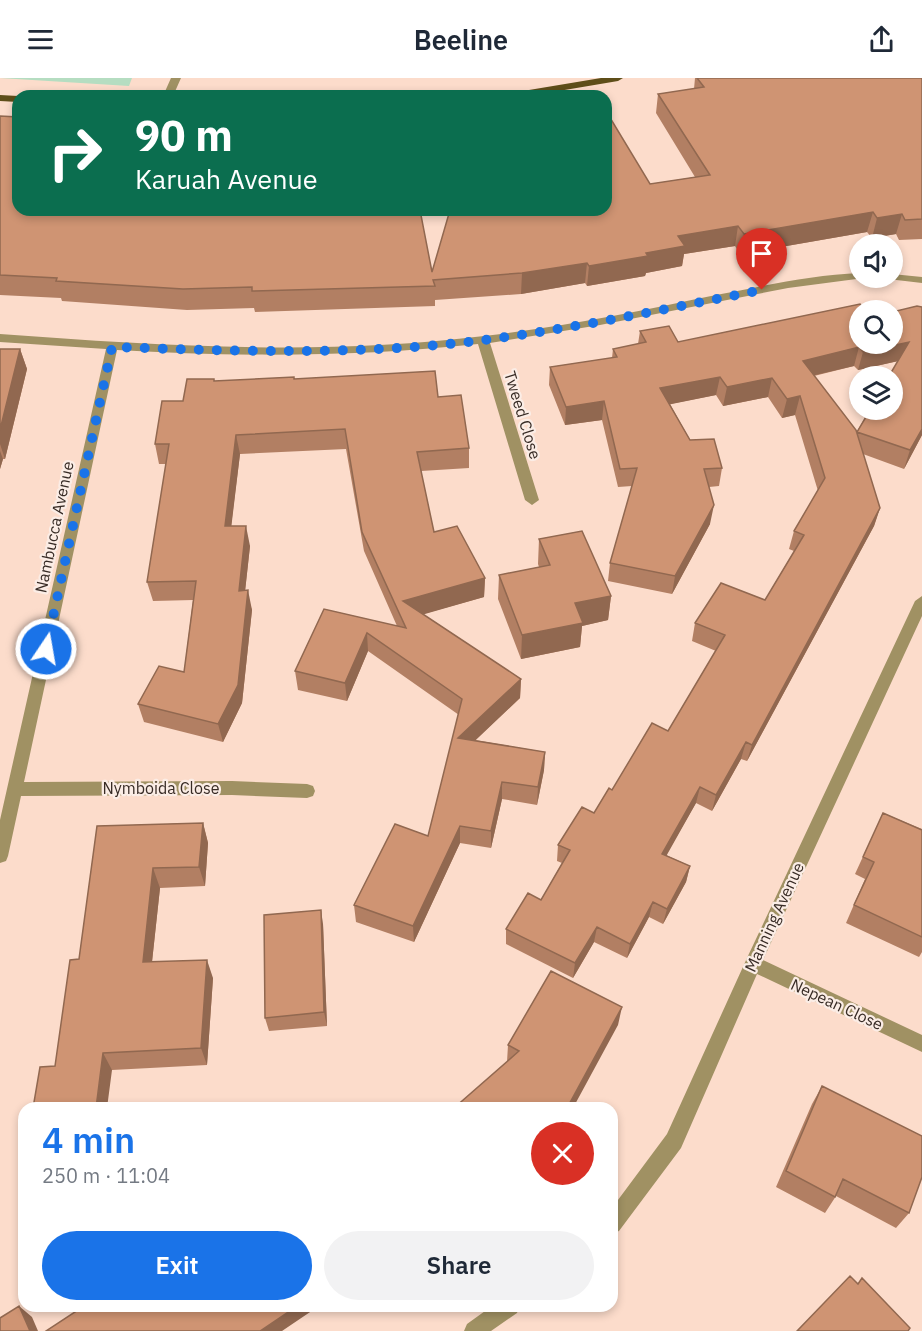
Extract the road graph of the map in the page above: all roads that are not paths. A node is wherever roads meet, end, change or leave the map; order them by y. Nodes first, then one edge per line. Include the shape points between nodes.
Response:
1 (618, 78) edge
2 (547, 90) edge
3 (849, 277) edge
4 (903, 278) edge
5 (922, 280) edge
6 (0, 338) edge
7 (483, 340) junction
8 (112, 347) junction
9 (532, 500) dead end
10 (922, 601) edge
11 (15, 789) junction
12 (308, 791) dead end
13 (0, 856) edge
14 (753, 964) junction
15 (922, 1044) edge
16 (618, 1216) edge
17 (501, 1312) edge
18 (474, 1331) edge

1 - 2 main road
3 - 7 street via 805,281
4 - 5 street
6 - 8 street
7 - 8 street via 332,350
7 - 9 street, Tweed Close
8 - 11 street, Nambucca Avenue
10 - 14 street, Manning Avenue
11 - 12 street, Nymboida Close
11 - 13 street, Nambucca Avenue
14 - 15 street, Nepean Close
14 - 16 street, Manning Avenue via 674,1141
17 - 18 street

